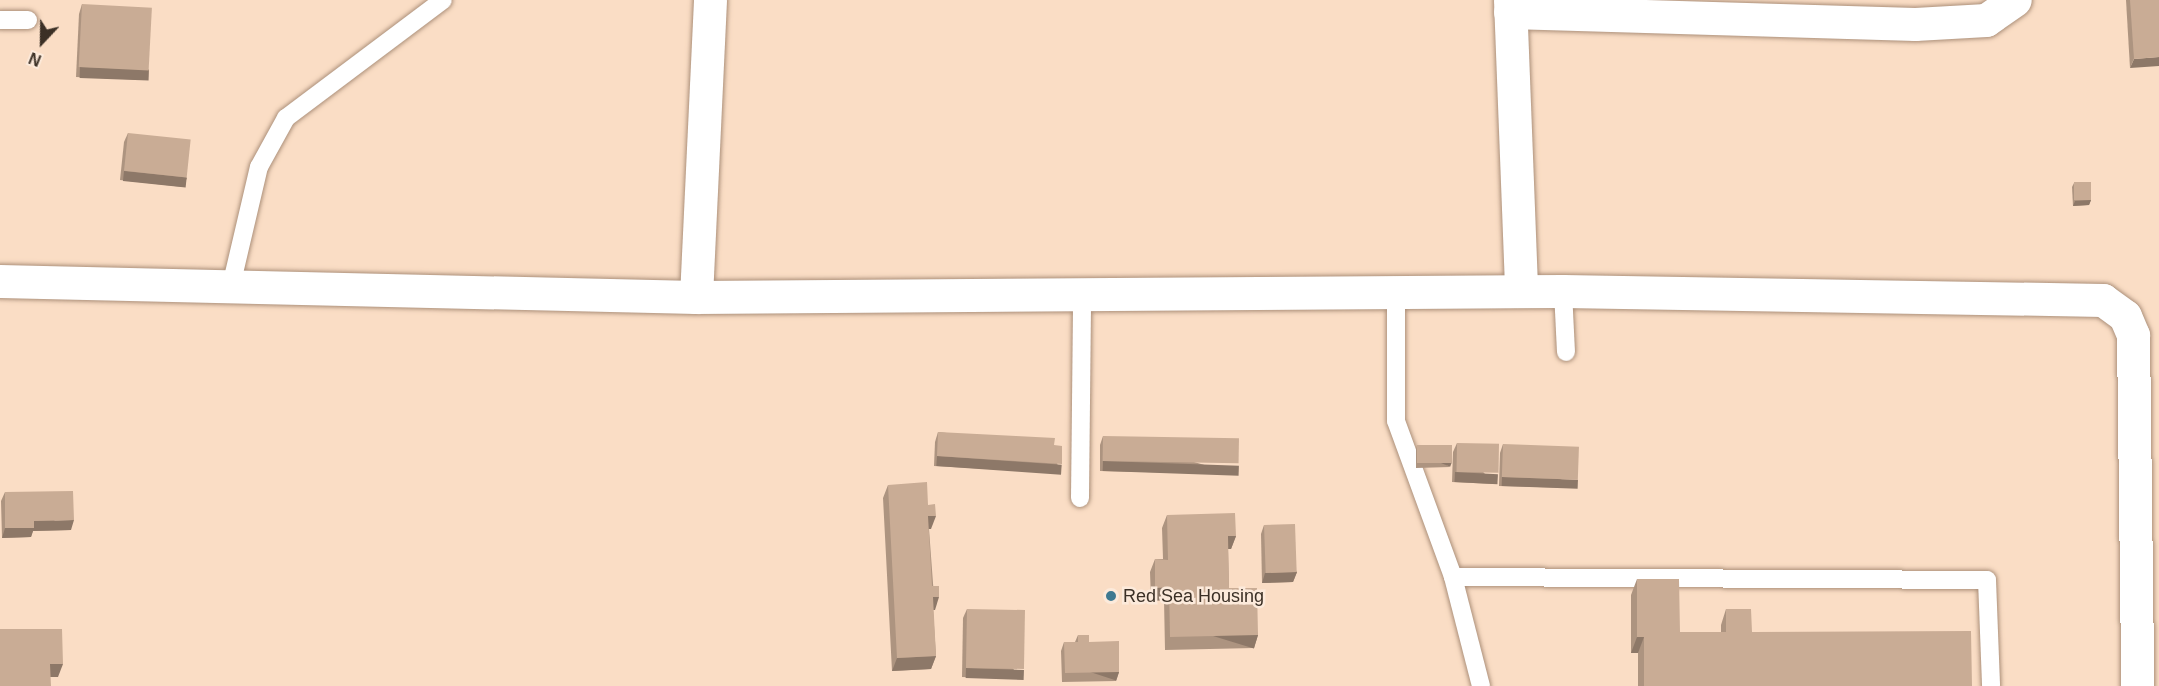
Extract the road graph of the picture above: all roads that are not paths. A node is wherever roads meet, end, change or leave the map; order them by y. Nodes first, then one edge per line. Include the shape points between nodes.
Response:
1 (443, 0) edge
2 (710, 0) edge
3 (2015, 0) edge
4 (1510, 6) edge
5 (0, 20) edge
6 (28, 20) dead end
7 (0, 281) edge
8 (231, 286) junction
9 (1396, 291) junction
10 (1521, 291) junction
11 (1563, 291) junction
12 (1082, 294) junction
13 (696, 297) junction
14 (1566, 352) dead end
15 (1080, 498) dead end
16 (1453, 577) junction
17 (1481, 686) edge
18 (1991, 686) edge
19 (2137, 686) edge

1 - 8 lane via 286,118 259,167
2 - 13 street
3 - 4 street via 1986,20 1916,24
4 - 10 street
5 - 6 lane
7 - 8 street
8 - 13 street
9 - 10 street
9 - 12 street
9 - 16 lane via 1396,421
10 - 11 street
11 - 14 lane
11 - 19 street via 2103,300 2125,316 2133,334
12 - 13 street
12 - 15 lane
16 - 17 lane
16 - 18 lane via 1987,580

